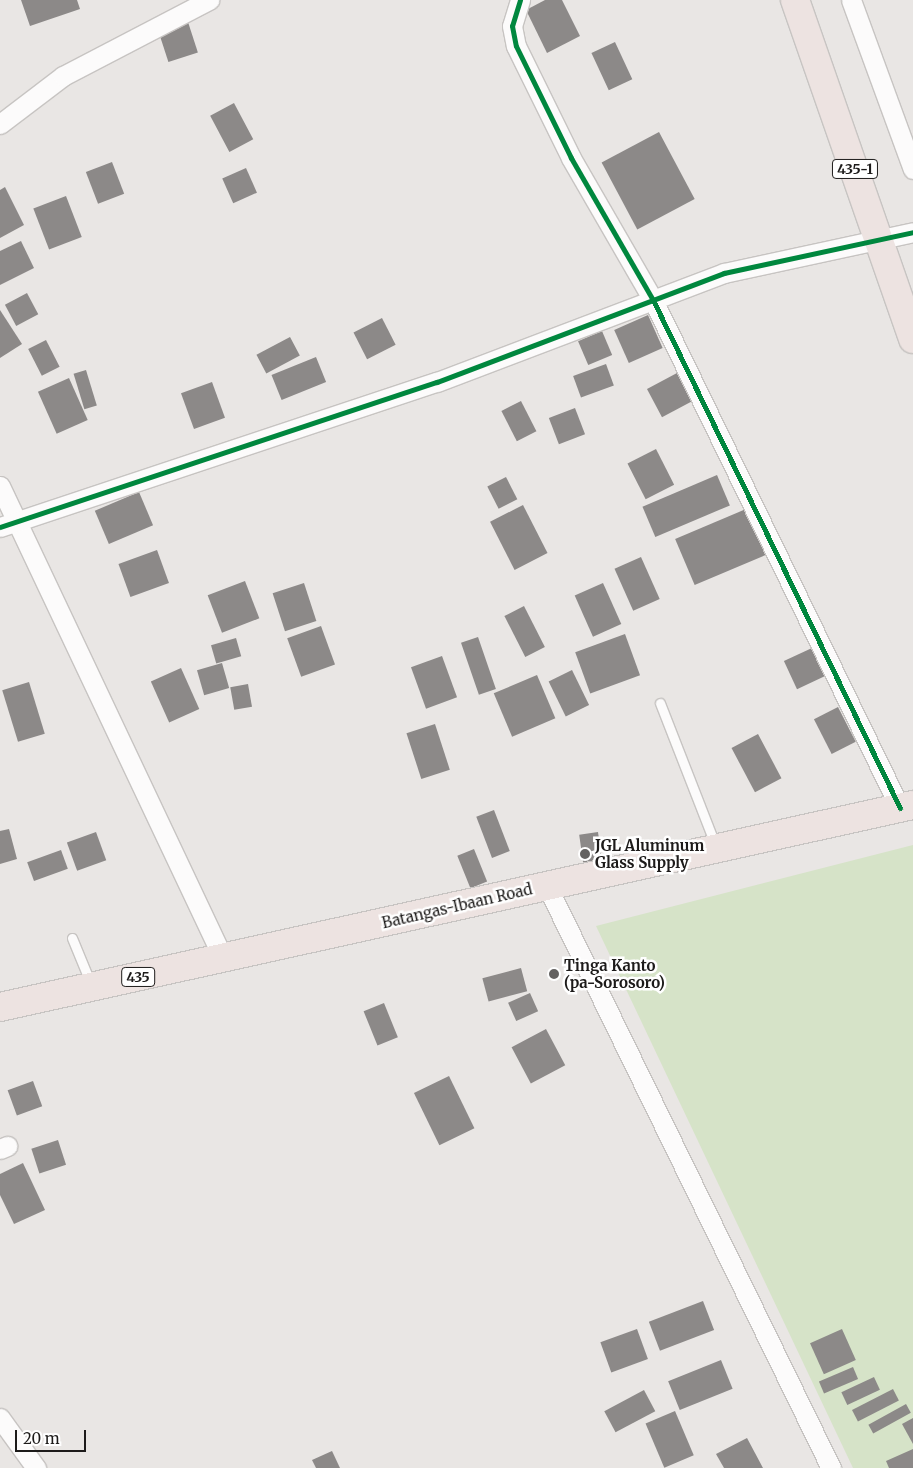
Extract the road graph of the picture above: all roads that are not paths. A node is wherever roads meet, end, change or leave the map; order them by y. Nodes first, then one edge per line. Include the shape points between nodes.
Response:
1 (209, 0) edge
2 (520, 0) edge
3 (795, 0) edge
4 (851, 0) edge
5 (0, 124) edge
6 (913, 169) edge
7 (913, 232) edge
8 (878, 237) junction
9 (653, 300) junction
10 (913, 339) edge
11 (0, 486) edge
12 (18, 519) junction
13 (0, 527) edge
14 (660, 703) dead end
15 (907, 807) edge
16 (717, 849) junction
17 (547, 886) junction
18 (72, 938) dead end
19 (223, 958) junction
20 (92, 987) junction
21 (0, 1007) edge
22 (0, 1418) edge
23 (36, 1468) edge
24 (831, 1468) edge

1 - 5 street via 63,76
2 - 9 street via 512,26 516,46 571,158
3 - 8 main road, 435-1
4 - 6 street
7 - 8 street
8 - 9 street via 724,273
8 - 10 main road, 435-1
9 - 12 street via 436,382
9 - 15 street
11 - 12 street
12 - 13 street
12 - 19 street
14 - 16 lane
15 - 16 main road, Batangas-Ibaan Road / 435
16 - 17 main road, Batangas-Ibaan Road / 435
17 - 19 main road, Batangas-Ibaan Road / 435
17 - 24 street
18 - 20 lane
19 - 20 main road, Batangas-Ibaan Road / 435
20 - 21 main road, Batangas-Ibaan Road / 435
22 - 23 street

